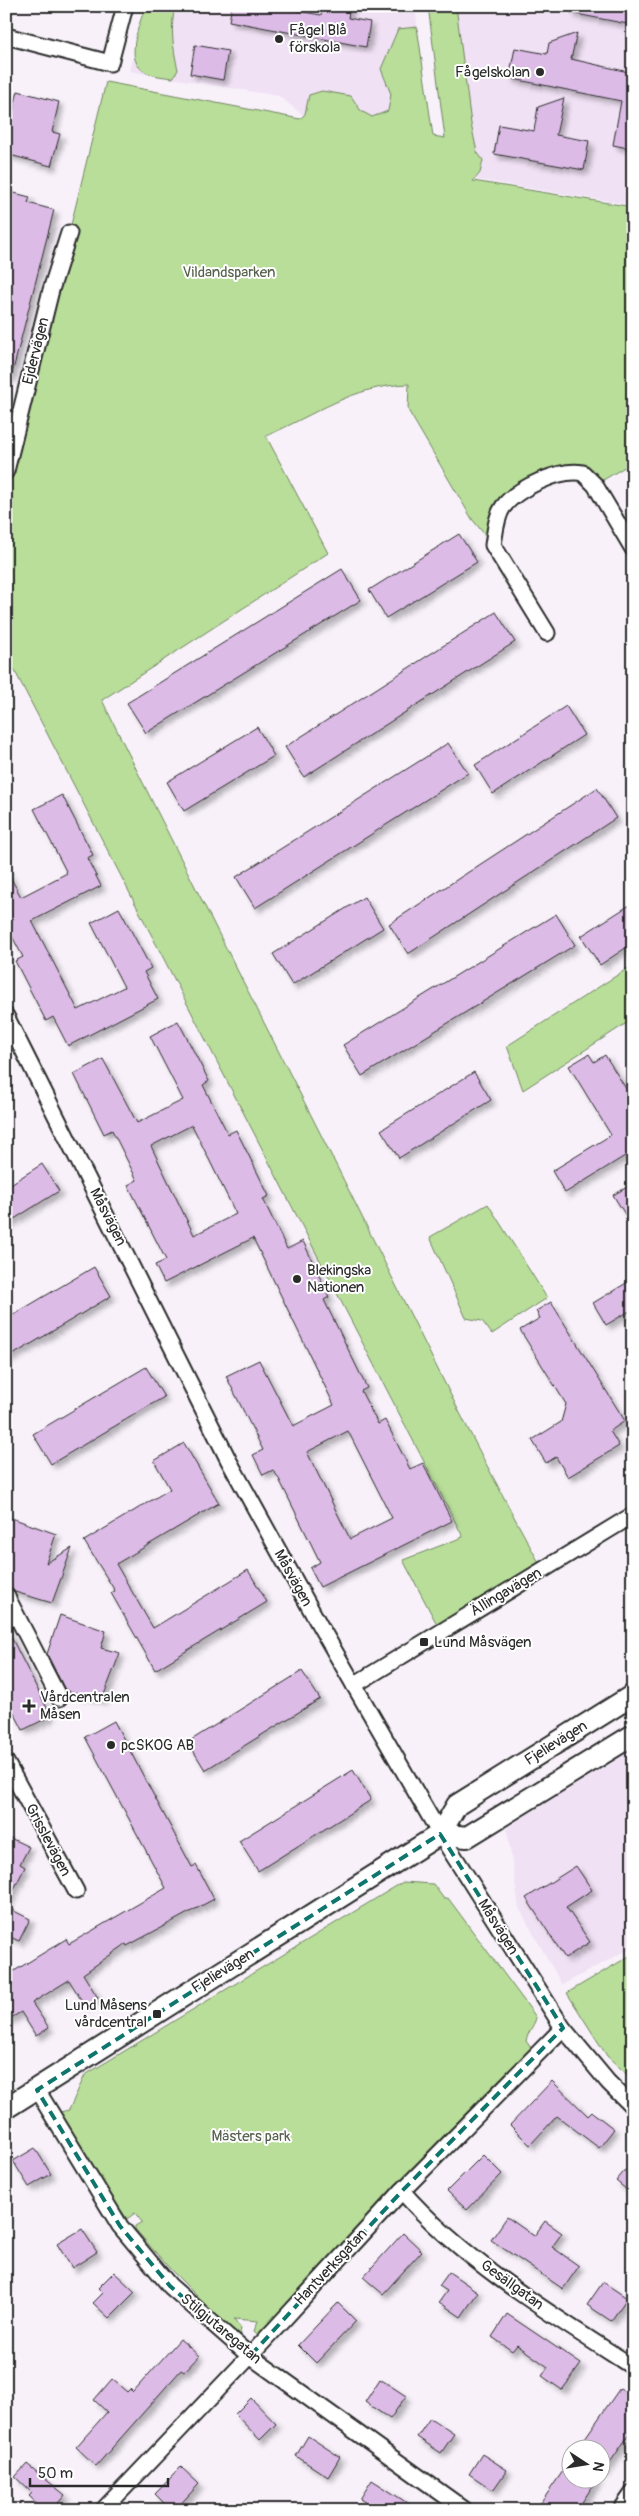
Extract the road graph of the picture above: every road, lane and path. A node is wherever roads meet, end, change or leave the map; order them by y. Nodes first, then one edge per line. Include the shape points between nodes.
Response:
1 (125, 6) edge
2 (6, 36) edge
3 (69, 232) dead end
4 (6, 471) edge
5 (633, 549) edge
6 (547, 633) dead end
7 (6, 1016) edge
8 (633, 1515) edge
9 (6, 1595) edge
10 (354, 1685) junction
11 (633, 1695) edge
12 (59, 1698) dead end
13 (633, 1735) edge
14 (6, 1762) edge
15 (440, 1834) junction
16 (76, 1891) dead end
17 (563, 2028) junction
18 (37, 2090) junction
19 (633, 2107) edge
20 (6, 2108) edge
21 (402, 2191) junction
22 (250, 2356) junction
23 (633, 2368) edge
24 (633, 2493) edge
25 (104, 2510) edge
26 (465, 2510) edge
27 (621, 2510) edge

1 - 2 street via 110,63
3 - 4 street, Ejdervägen via 51,290
5 - 6 street via 595,485 583,473 565,471 536,484 503,507 493,545
7 - 10 street, Måsvägen via 229,1461
8 - 10 street, Ällingavägen
9 - 12 street
10 - 15 street, Måsvägen
11 - 15 main road, Fjelievägen via 457,1804
13 - 15 main road via 467,1837
14 - 16 street, Grisslevägen
15 - 17 street, Måsvägen
15 - 18 main road, Fjelievägen
17 - 19 street, Måsvägen
17 - 21 street, Hantverksgatan
18 - 20 main road, Fjelievägen
18 - 22 street, Stilgjutaregatan via 120,2226 170,2286
21 - 22 street, Hantverksgatan
21 - 23 street, Gesällgatan via 478,2261
22 - 25 street, Hantverksgatan
22 - 26 street, Stilgjutaregatan
24 - 27 street

